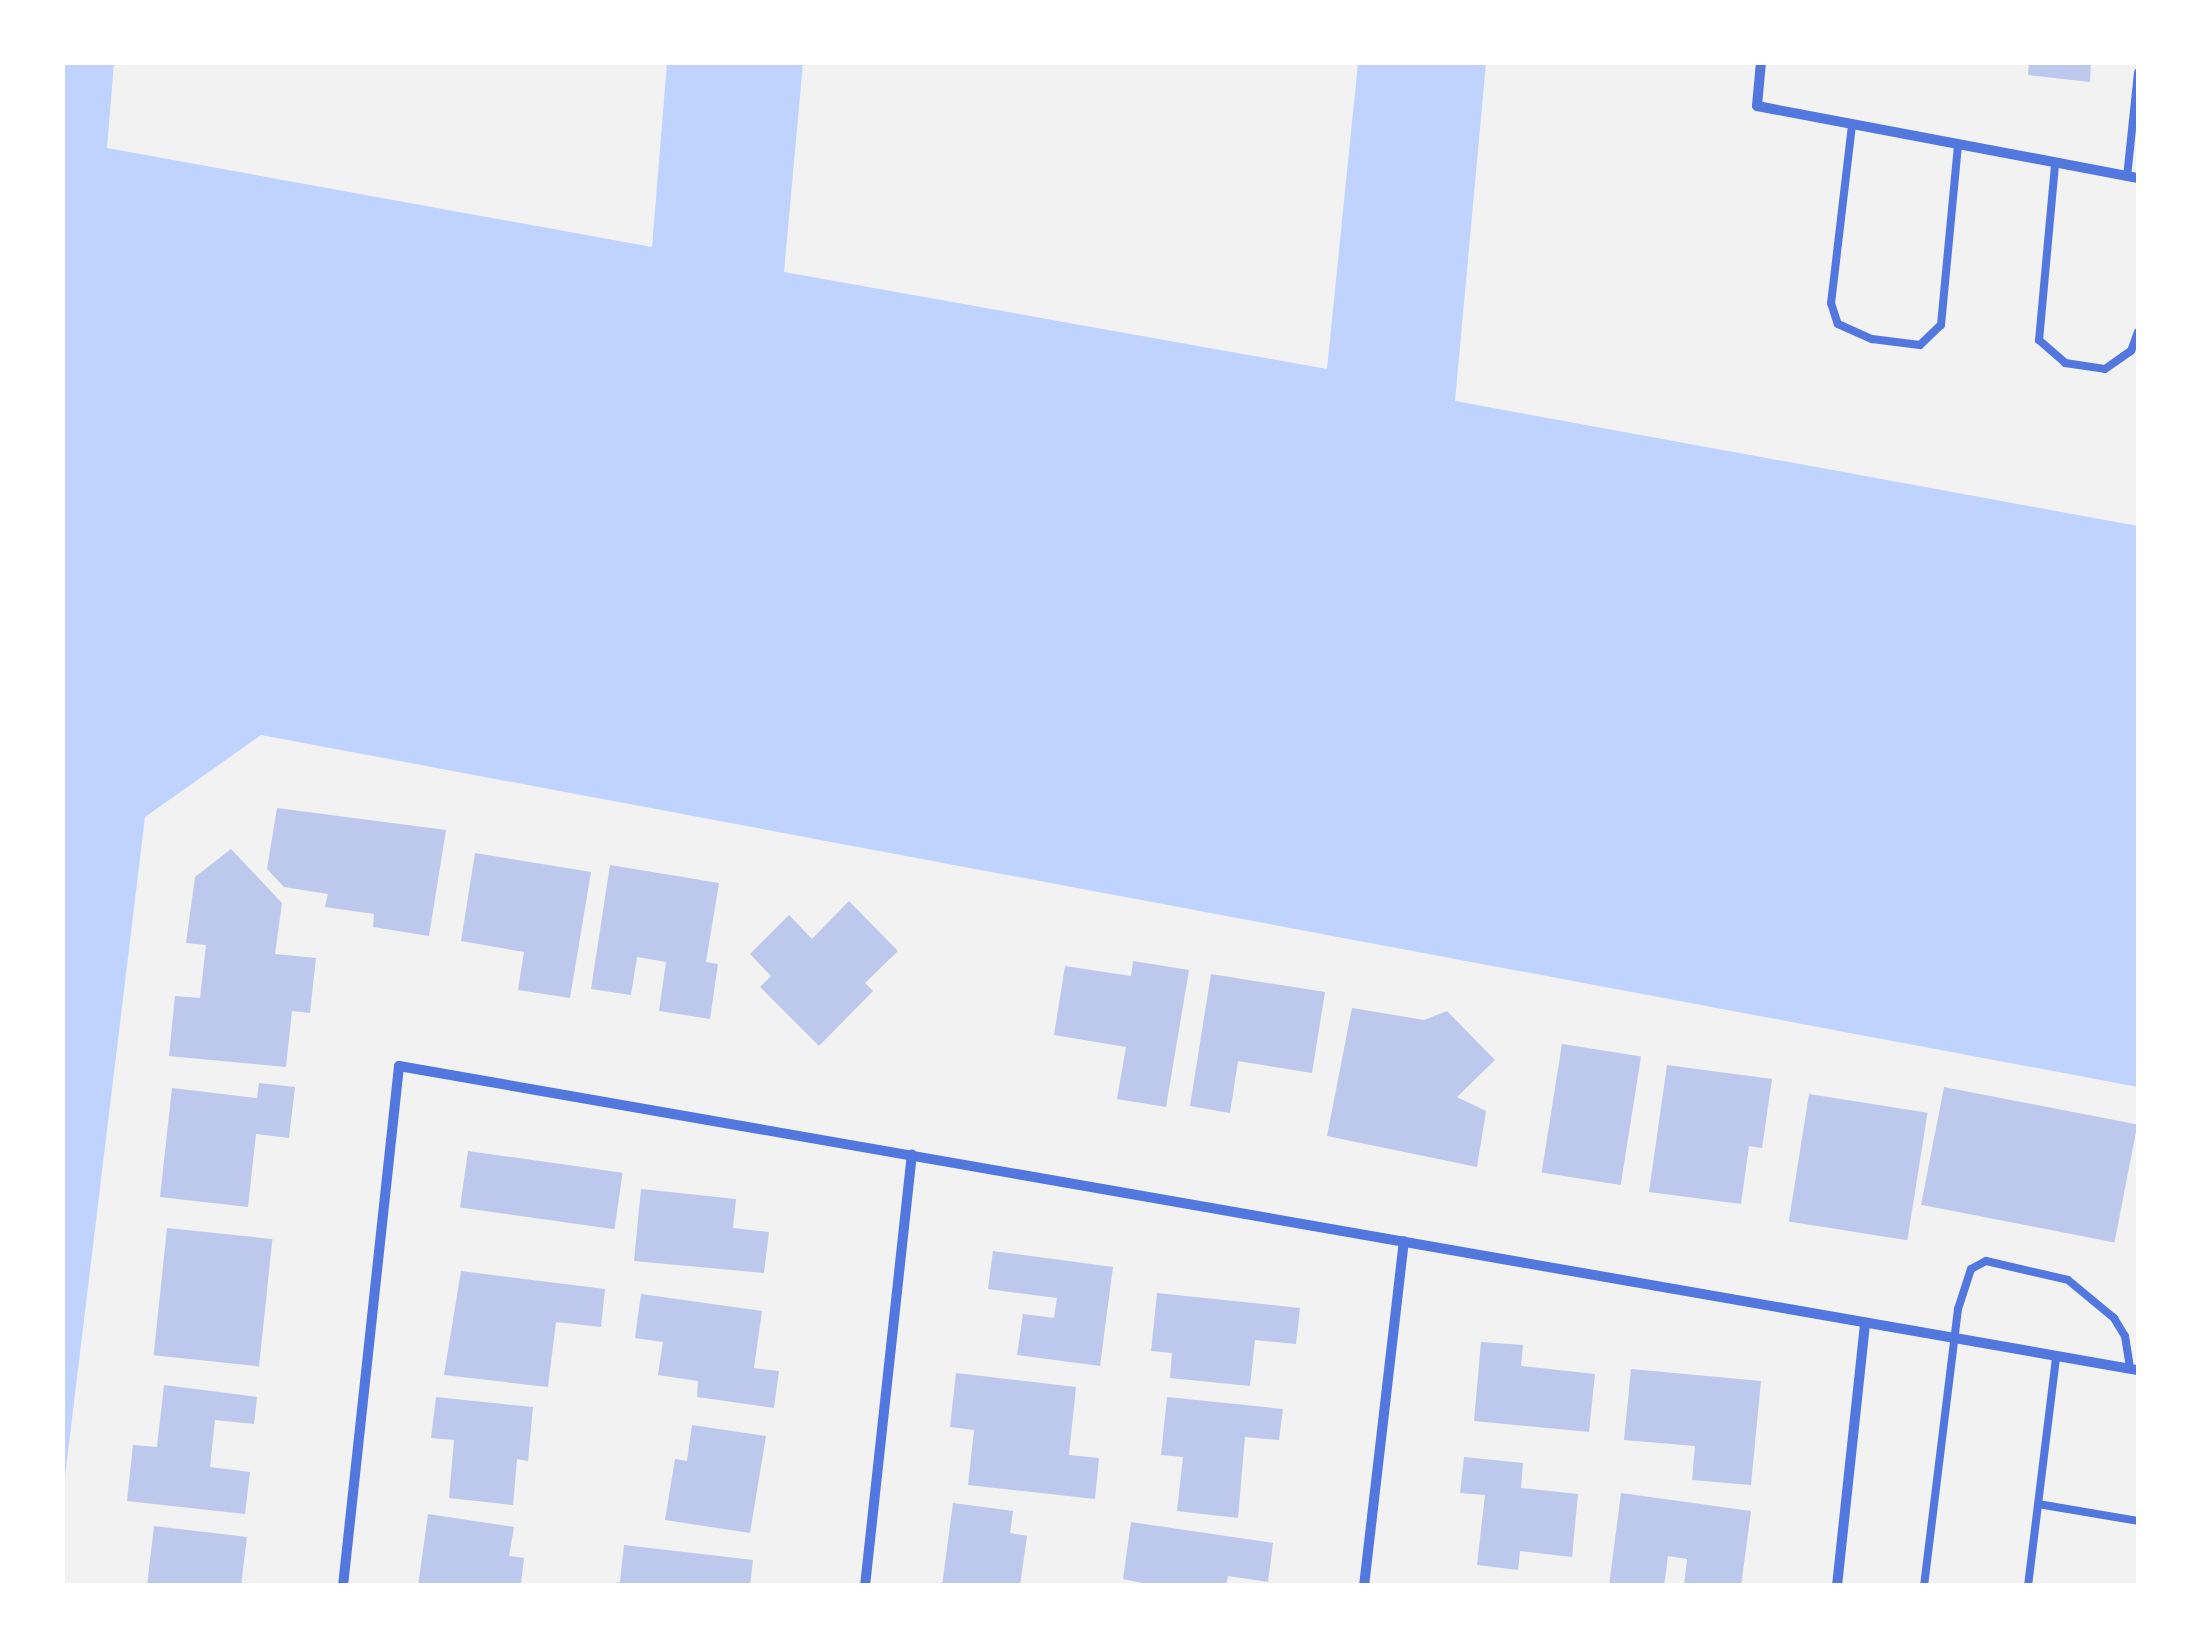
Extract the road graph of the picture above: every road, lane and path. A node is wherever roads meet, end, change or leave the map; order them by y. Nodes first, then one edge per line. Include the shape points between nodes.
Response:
1 (1761, 62) edge
2 (2138, 72) edge
3 (1852, 125) junction
4 (1958, 146) junction
5 (2055, 165) junction
6 (2133, 178) edge
7 (2138, 332) edge
8 (912, 1156) junction
9 (1404, 1242) junction
10 (1864, 1322) junction
11 (1956, 1337) junction
12 (2056, 1358) junction
13 (2134, 1369) edge
14 (2038, 1504) junction
15 (2138, 1521) edge
16 (343, 1586) edge
17 (865, 1586) edge
18 (1364, 1586) edge
19 (1837, 1586) edge
20 (1924, 1586) edge
21 (2028, 1586) edge

1 - 3 street via 1757,106
2 - 6 lane
3 - 4 street
3 - 4 lane via 1830,302 1838,324 1872,339 1920,345 1941,325
4 - 5 street
5 - 6 street
5 - 7 lane via 2039,340 2066,363 2105,370 2130,351
8 - 9 street
8 - 16 street via 398,1066
8 - 17 street
9 - 10 street
9 - 18 street
10 - 11 street
10 - 19 street
11 - 12 street
11 - 13 lane via 1963,1282 1986,1261 2068,1280 2095,1297 2125,1336
11 - 20 lane
12 - 13 street
12 - 14 lane
14 - 15 lane
14 - 21 lane

